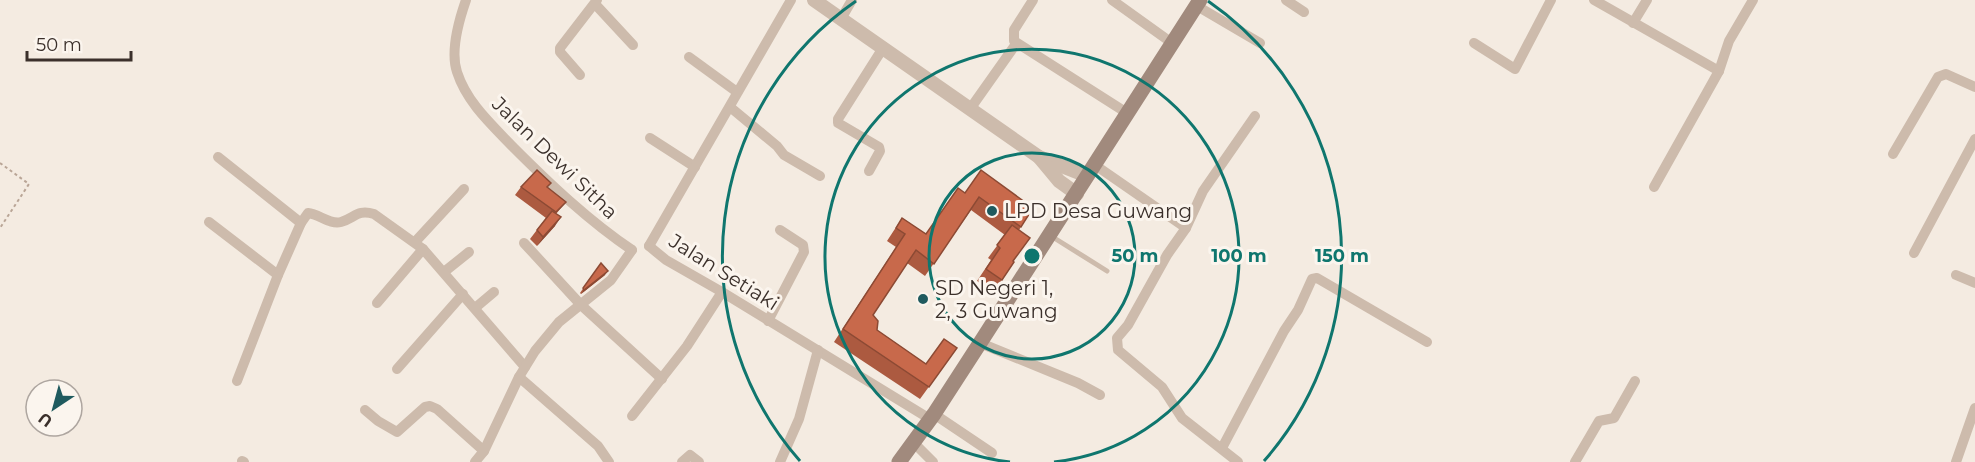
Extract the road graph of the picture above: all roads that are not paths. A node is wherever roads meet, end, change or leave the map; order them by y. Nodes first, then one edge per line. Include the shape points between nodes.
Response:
1 (466, 0) edge
2 (791, 0) edge
3 (814, 0) edge
4 (852, 0) edge
5 (1033, 0) edge
6 (1112, 0) edge
7 (1286, 0) edge
8 (1551, 0) edge
9 (1594, 0) edge
10 (1647, 0) edge
11 (1753, 0) edge
12 (596, 2) edge
13 (1199, 3) edge
14 (1304, 12) dead end
15 (841, 19) junction
16 (1633, 23) junction
17 (1172, 43) junction
18 (1016, 44) junction
19 (1260, 44) dead end
20 (1474, 44) dead end
21 (633, 45) dead end
22 (883, 48) junction
23 (689, 57) dead end
24 (1719, 71) junction
25 (580, 75) dead end
26 (1975, 87) edge
27 (737, 92) junction
28 (730, 107) junction
29 (970, 108) junction
30 (1127, 113) junction
31 (1255, 116) dead end
32 (650, 138) dead end
33 (1975, 140) edge
34 (1893, 154) dead end
35 (218, 157) dead end
36 (1040, 157) junction
37 (695, 167) junction
38 (869, 171) dead end
39 (1091, 171) junction
40 (820, 176) dead end
41 (1654, 187) dead end
42 (464, 189) dead end
43 (1077, 194) junction
44 (209, 222) dead end
45 (301, 223) junction
46 (1186, 228) junction
47 (780, 230) dead end
48 (1049, 235) junction
49 (524, 243) dead end
50 (419, 246) junction
51 (649, 246) junction
52 (632, 250) junction
53 (469, 252) dead end
54 (1914, 253) dead end
55 (1107, 271) dead end
56 (444, 272) junction
57 (278, 275) junction
58 (1956, 275) dead end
59 (1975, 283) edge
60 (494, 292) dead end
61 (722, 292) junction
62 (463, 294) junction
63 (377, 303) dead end
64 (581, 305) junction
65 (474, 308) junction
66 (768, 321) junction
67 (1427, 342) dead end
68 (980, 343) junction
69 (818, 350) junction
70 (525, 367) junction
71 (397, 369) dead end
72 (519, 377) junction
73 (662, 379) junction
74 (237, 381) dead end
75 (1635, 381) dead end
76 (1100, 395) dead end
77 (1975, 408) edge
78 (365, 410) dead end
79 (632, 416) dead end
80 (932, 416) junction
81 (913, 442) junction
82 (1222, 448) junction
83 (484, 451) junction
84 (992, 453) dead end
85 (475, 462) edge
86 (609, 462) edge
87 (682, 462) edge
88 (699, 462) edge
89 (780, 462) edge
90 (899, 462) edge
91 (933, 462) edge
92 (1238, 462) edge
93 (1575, 462) edge
94 (1956, 462) edge

1 - 52 street, Jalan Dewi Sitha via 456,39 456,69 467,95 535,169 584,215
2 - 27 street, Jalan Setiaki
3 - 15 street
4 - 15 street
5 - 18 street via 1014,30
6 - 17 street
7 - 14 street
8 - 20 street via 1515,69
9 - 16 street
10 - 16 street
11 - 24 street via 1730,41
12 - 21 street
12 - 25 street via 560,50
13 - 17 main road
13 - 19 street
15 - 22 street
16 - 24 street
17 - 30 main road
18 - 29 street
18 - 30 street
22 - 29 street
22 - 38 street via 838,119 838,123 880,149
23 - 27 street
24 - 41 street
26 - 34 street via 1946,74 1938,77
27 - 28 street, Jalan Setiaki
28 - 37 street, Jalan Setiaki
28 - 40 street via 784,154
29 - 36 street
30 - 39 main road
31 - 46 street via 1203,191
32 - 37 street
33 - 54 street
35 - 45 street
36 - 39 street
36 - 43 street via 1059,181
37 - 51 street, Jalan Setiaki
39 - 43 main road
39 - 46 street
42 - 50 street
43 - 48 main road
44 - 57 street
45 - 50 street via 308,213 333,223 363,211 374,214
45 - 57 street
46 - 82 street via 1117,338 1118,350 1161,387 1182,418
47 - 66 street via 803,245 804,252
48 - 55 lane
48 - 68 main road
49 - 64 street
50 - 56 street
50 - 63 street
51 - 52 street
51 - 61 street, Jalan Setiaki
52 - 64 street via 611,280
53 - 56 street
56 - 62 street
57 - 74 street
58 - 59 street
60 - 65 street
61 - 66 street, Jalan Setiaki
61 - 73 street
62 - 65 street
62 - 71 street
64 - 70 street via 550,332
64 - 73 street
65 - 70 street
66 - 69 street, Jalan Setiaki
67 - 82 street via 1317,278 1312,279
68 - 76 street
68 - 80 main road
69 - 80 street, Jalan Setiaki
69 - 89 street via 799,419
70 - 72 street
72 - 83 street
72 - 86 street via 598,446
73 - 79 street
75 - 93 street via 1614,418 1599,421
77 - 94 street
78 - 83 street via 397,432 430,405
80 - 81 main road
80 - 84 street, Jalan Setiaki
81 - 90 main road
81 - 91 street
82 - 92 street
83 - 85 street
87 - 88 street via 690,455

